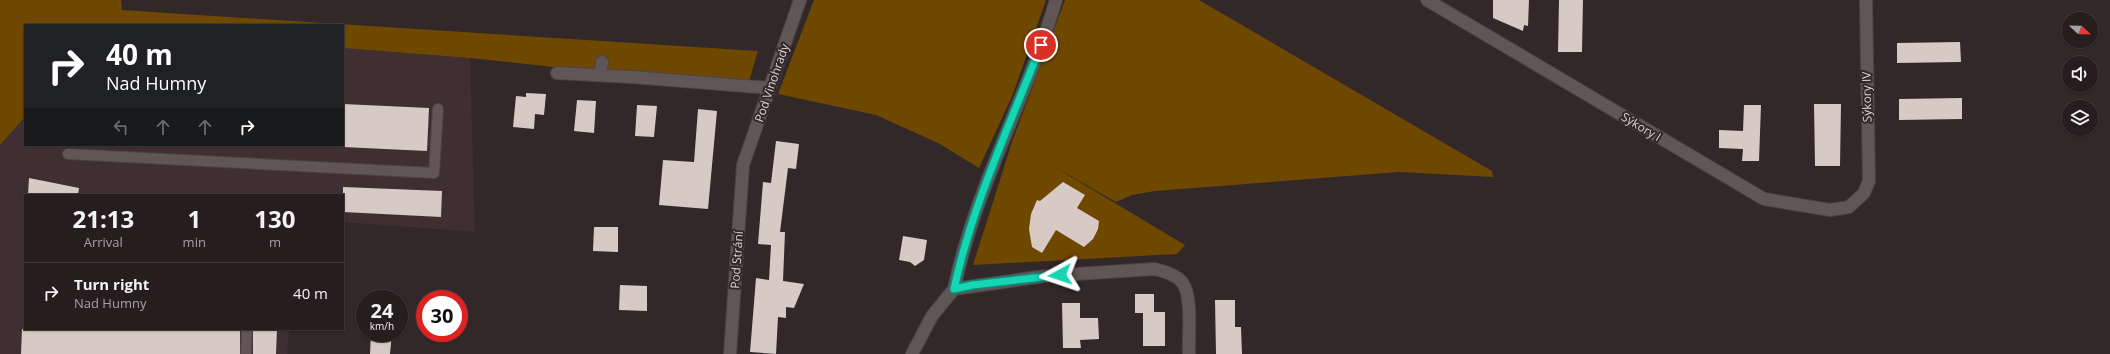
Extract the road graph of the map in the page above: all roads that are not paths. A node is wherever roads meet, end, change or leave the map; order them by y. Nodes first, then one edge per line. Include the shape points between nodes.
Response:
1 (800, 0) edge
2 (1056, 0) edge
3 (1427, 0) edge
4 (1866, 0) edge
5 (602, 62) dead end
6 (557, 73) dead end
7 (600, 75) junction
8 (769, 88) junction
9 (438, 109) dead end
10 (68, 154) dead end
11 (743, 165) joint
12 (1864, 194) joint
13 (954, 289) junction
14 (247, 330) edge
15 (246, 354) edge
16 (730, 354) edge
17 (912, 354) edge
18 (1189, 354) edge

1 - 8 street, Pod Vinohrady
2 - 13 street via 972,221
3 - 12 street, Sýkory I via 1764,199 1830,210 1848,207
4 - 12 street, Sýkory IV via 1868,181
5 - 7 street
6 - 7 street
7 - 8 street
8 - 11 street, Pod Vinohrady
9 - 10 lane via 434,173
11 - 16 street, Pod Strání
13 - 17 street via 932,316
13 - 18 street via 1045,276 1154,269 1168,272 1182,282 1188,298
14 - 15 lane

